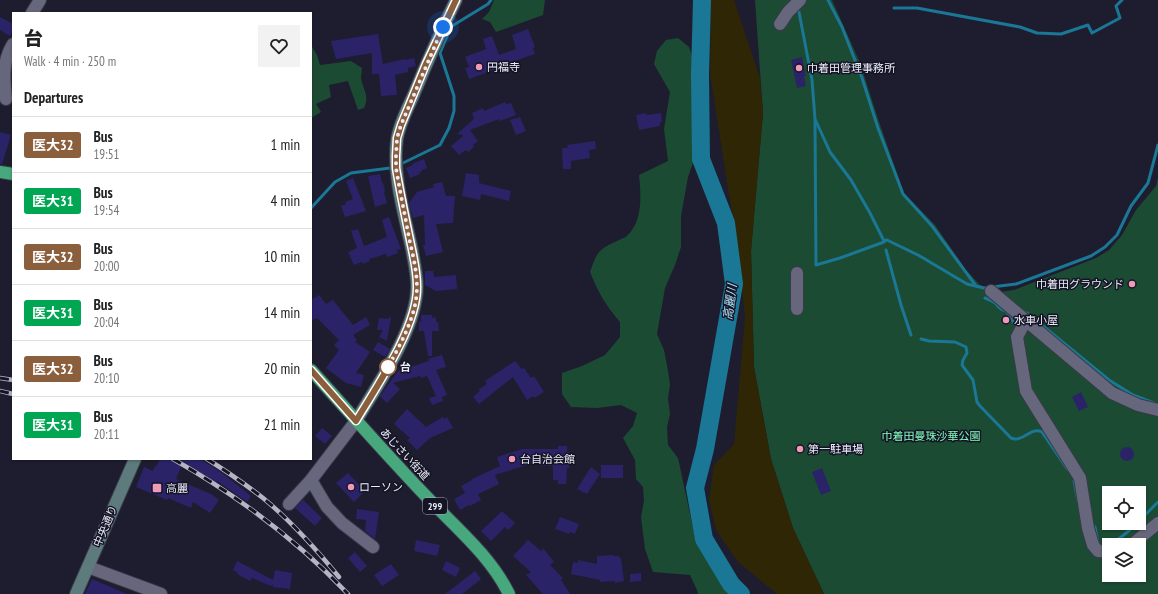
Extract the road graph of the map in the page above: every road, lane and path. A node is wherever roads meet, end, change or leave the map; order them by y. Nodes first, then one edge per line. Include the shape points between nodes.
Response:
1 (40, 0) edge
2 (456, 0) edge
3 (800, 0) edge
4 (33, 12) edge
5 (780, 24) dead end
6 (12, 46) edge
7 (6, 101) edge
8 (0, 172) edge
9 (12, 174) edge
10 (797, 273) dead end
11 (991, 291) dead end
12 (797, 309) dead end
13 (1026, 320) junction
14 (312, 371) edge
15 (1158, 410) edge
16 (356, 421) junction
17 (135, 460) edge
18 (311, 480) junction
19 (289, 504) dead end
20 (1158, 523) edge
21 (1139, 538) edge
22 (373, 547) dead end
23 (1102, 551) edge
24 (88, 567) junction
25 (138, 590) edge
26 (76, 594) edge
27 (160, 594) edge
28 (509, 594) edge

1 - 4 street
2 - 16 street via 404,116 397,138 398,179 416,268 415,304 402,340
3 - 5 street
6 - 7 street via 7,54 4,76
8 - 9 highway
10 - 12 street
11 - 13 street
13 - 15 street via 1112,393 1138,405
13 - 23 street via 1017,337 1026,391 1080,478 1093,545 1098,551
14 - 16 highway, あじさい街道 / 299
16 - 18 street
16 - 28 highway, あじさい街道 / 299 via 485,558 501,578
17 - 24 street, 中央通り
18 - 19 street
18 - 22 street via 327,507 342,523
20 - 21 street
24 - 25 street
24 - 26 street, 中央通り
25 - 27 street

